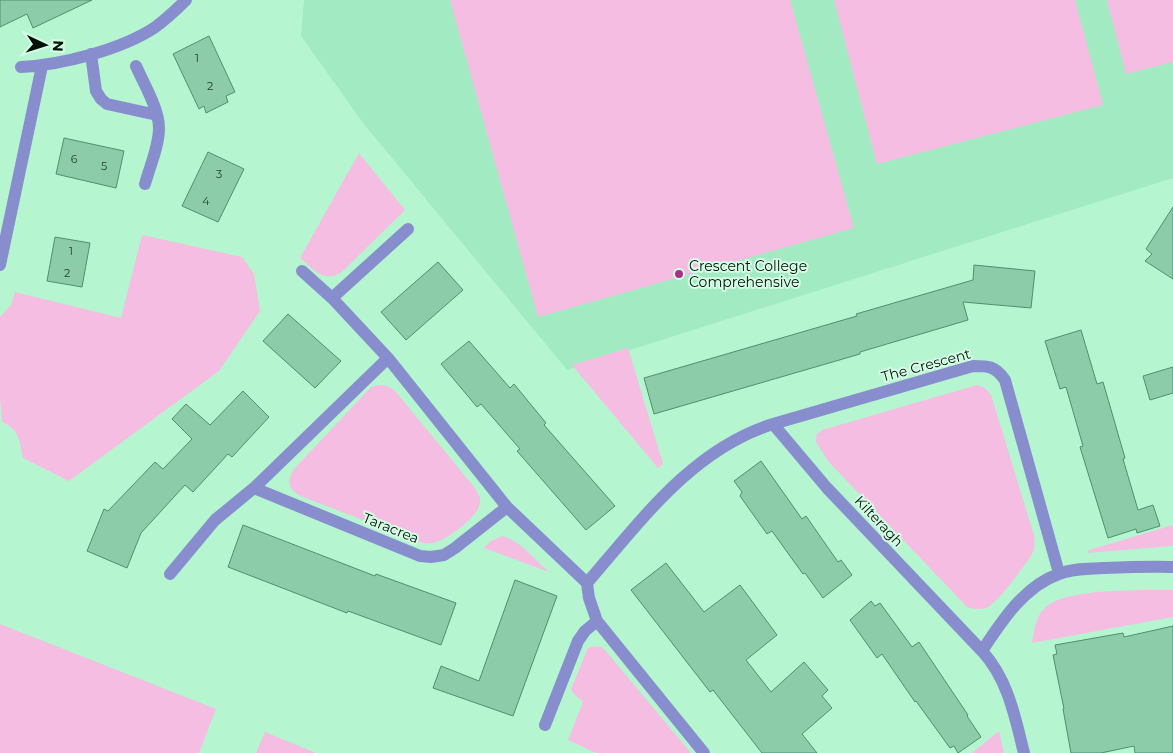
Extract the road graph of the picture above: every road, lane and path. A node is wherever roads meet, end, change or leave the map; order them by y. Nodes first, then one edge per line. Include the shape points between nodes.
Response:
1 (186, 0) edge
2 (91, 54) junction
3 (42, 66) junction
4 (136, 66) dead end
5 (21, 67) dead end
6 (157, 115) junction
7 (145, 184) dead end
8 (408, 230) dead end
9 (0, 265) edge
10 (302, 271) dead end
11 (332, 298) junction
12 (388, 358) junction
13 (773, 424) junction
14 (254, 488) junction
15 (507, 507) junction
16 (1173, 567) edge
17 (1059, 573) junction
18 (170, 574) dead end
19 (587, 583) junction
20 (597, 621) junction
21 (982, 651) junction
22 (545, 725) dead end
23 (704, 753) edge
24 (1024, 753) edge

1 - 2 street via 153,28 125,43
2 - 3 street
2 - 6 street via 100,99 108,104
3 - 5 street
3 - 9 street
4 - 6 street
6 - 7 street via 158,141
8 - 11 street
10 - 11 street
11 - 12 street
12 - 14 street
12 - 15 street
13 - 17 street, The Crescent via 973,366 998,370 1005,380
13 - 19 street via 740,437 684,475
13 - 21 street, Kilteragh via 827,488
14 - 15 street, Taracrea via 420,556 431,557 444,555 455,548
14 - 18 street via 208,527
15 - 19 street
16 - 17 street
17 - 21 street via 1039,584 1021,600
19 - 20 street
20 - 22 street via 578,641
20 - 23 street
21 - 24 street via 992,662 1012,705

